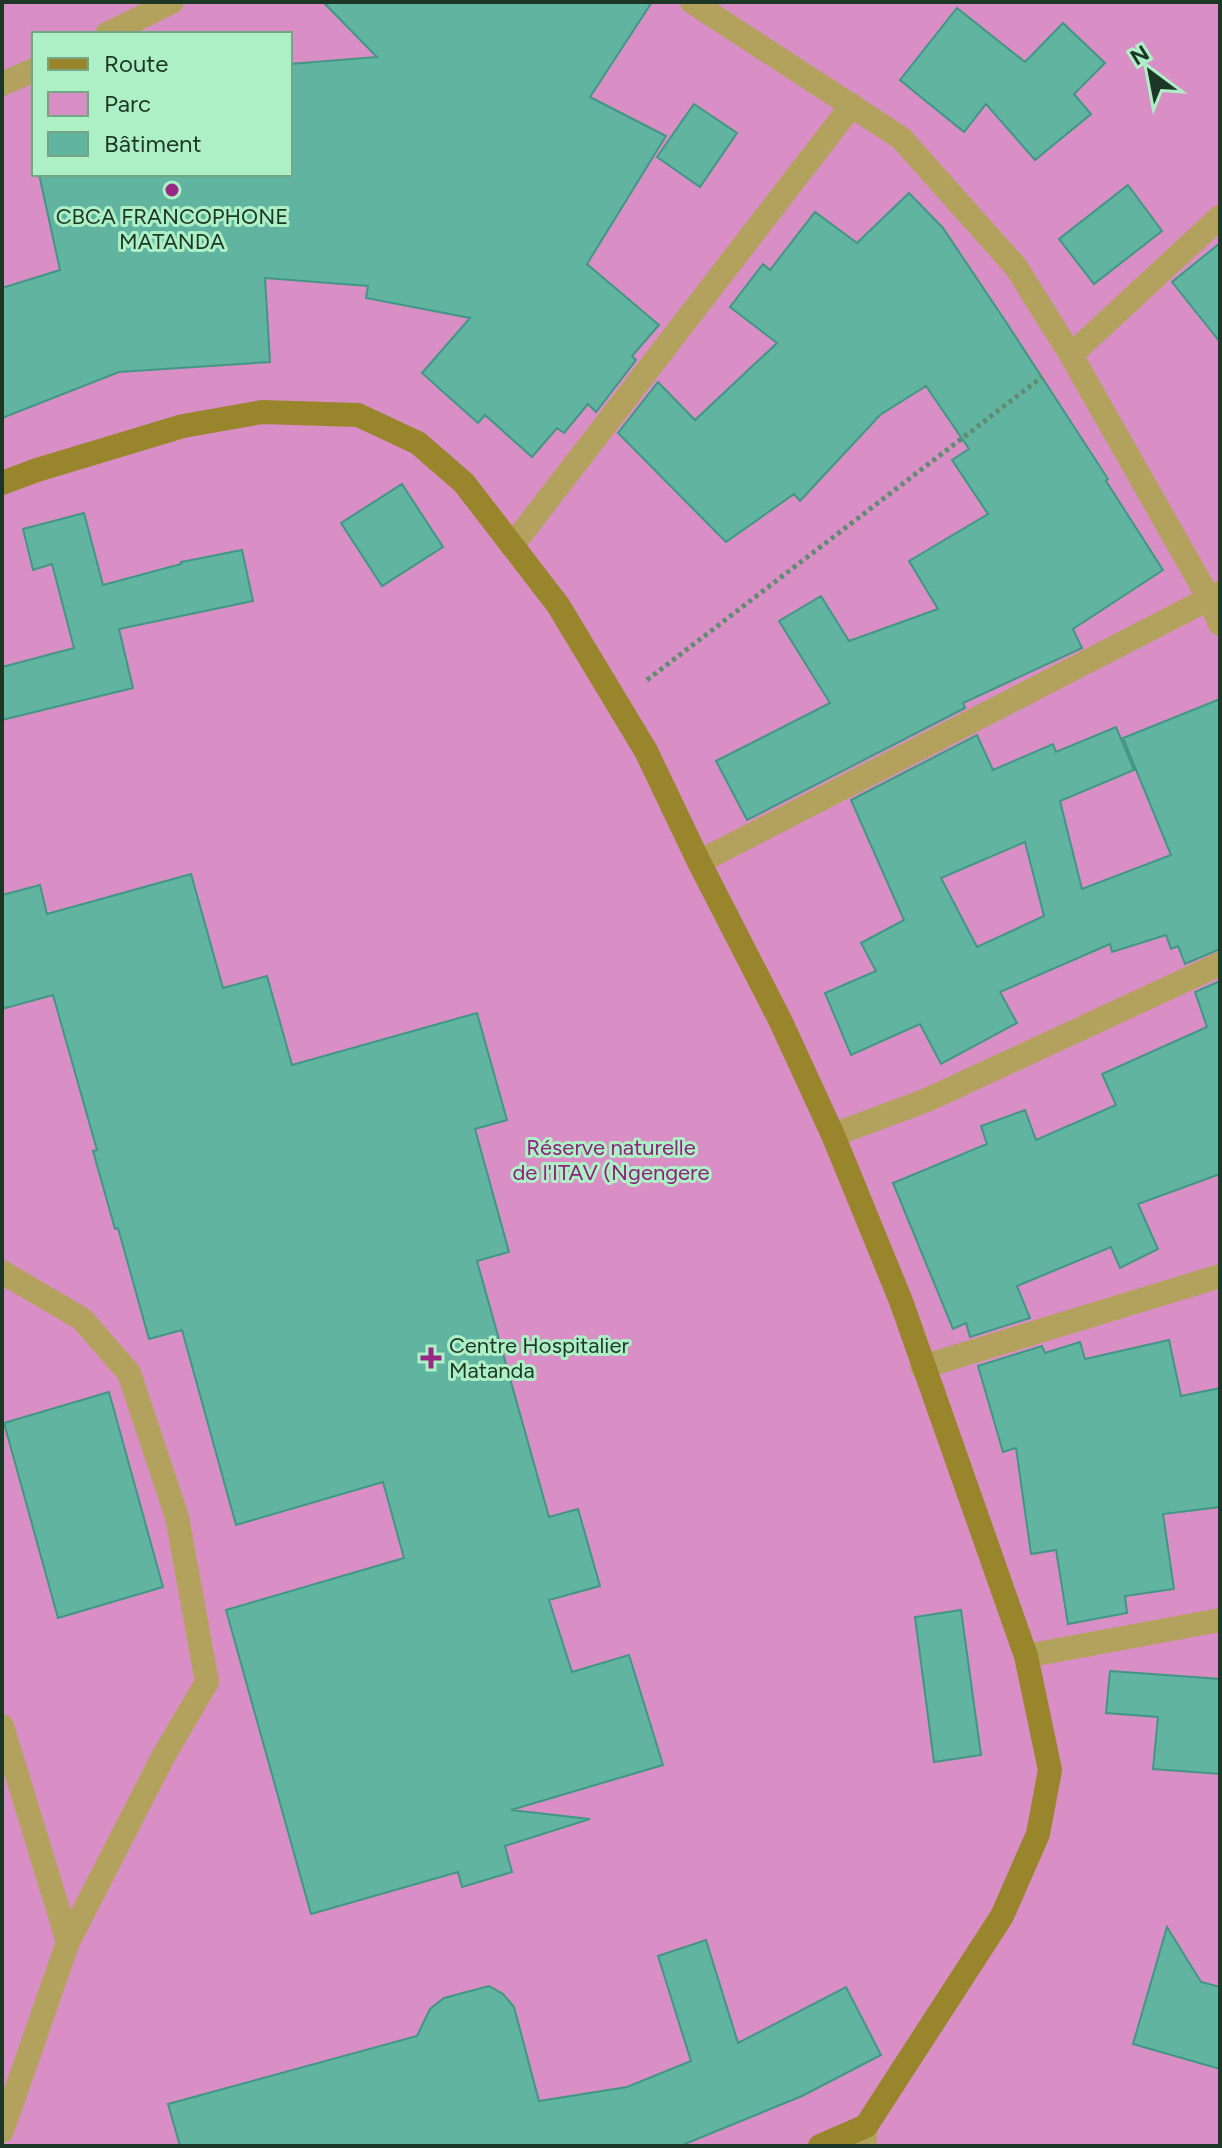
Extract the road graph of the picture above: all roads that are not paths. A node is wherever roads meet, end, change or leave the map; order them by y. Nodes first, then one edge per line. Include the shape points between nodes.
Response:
1 (172, 2) edge
2 (692, 2) edge
3 (111, 32) edge
4 (32, 71) edge
5 (2, 84) edge
6 (852, 105) junction
7 (1220, 217) edge
8 (1071, 355) junction
9 (2, 483) edge
10 (512, 546) junction
11 (1215, 597) edge
12 (1220, 624) edge
13 (699, 862) junction
14 (1220, 964) edge
15 (833, 1135) junction
16 (2, 1272) edge
17 (1220, 1276) edge
18 (922, 1367) junction
19 (1220, 1620) edge
20 (1026, 1656) junction
21 (2, 1726) edge
22 (68, 1942) junction
23 (2, 2131) edge
24 (865, 2136) edge
25 (820, 2146) edge

1 - 3 street
2 - 6 street
4 - 5 street
6 - 8 street via 901,138 1016,267
6 - 10 street
7 - 8 street
8 - 11 street
9 - 10 street via 183,426 262,412 358,415 418,443 464,483
10 - 13 street via 558,605 618,702
11 - 12 street
11 - 13 street
13 - 15 street
14 - 15 street via 941,1093
15 - 18 street via 901,1301
16 - 22 street via 82,1319 129,1373 177,1517 207,1682
17 - 18 street
18 - 20 street
19 - 20 street
20 - 24 street via 1050,1770 1038,1834 1002,1916
21 - 22 street
22 - 23 street
24 - 25 street

